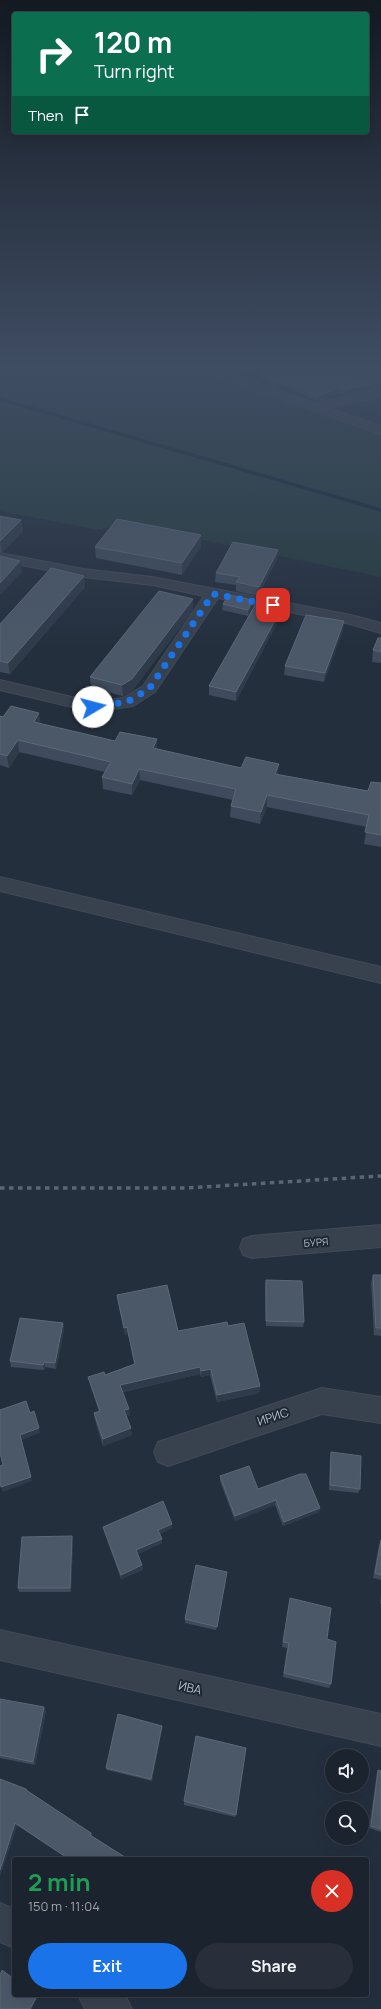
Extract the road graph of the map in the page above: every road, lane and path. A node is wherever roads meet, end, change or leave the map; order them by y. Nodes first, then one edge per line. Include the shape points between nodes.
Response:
1 (0, 557) edge
2 (213, 594) junction
3 (381, 628) edge
4 (0, 685) edge
5 (0, 884) edge
6 (381, 975) edge
7 (381, 1236) edge
8 (252, 1247) dead end
9 (381, 1410) edge
10 (168, 1452) dead end
11 (0, 1645) edge
12 (381, 1730) edge
13 (0, 1920) edge
14 (12, 1929) edge
15 (99, 1997) edge
16 (114, 2009) edge

1 - 2 street via 83,573 152,581
2 - 3 street
2 - 4 street via 149,689 127,702 93,707
5 - 6 street
7 - 8 street, БУРЯ
9 - 10 street, ИРИС via 322,1401
11 - 12 street, ИВА
13 - 14 street
15 - 16 street

